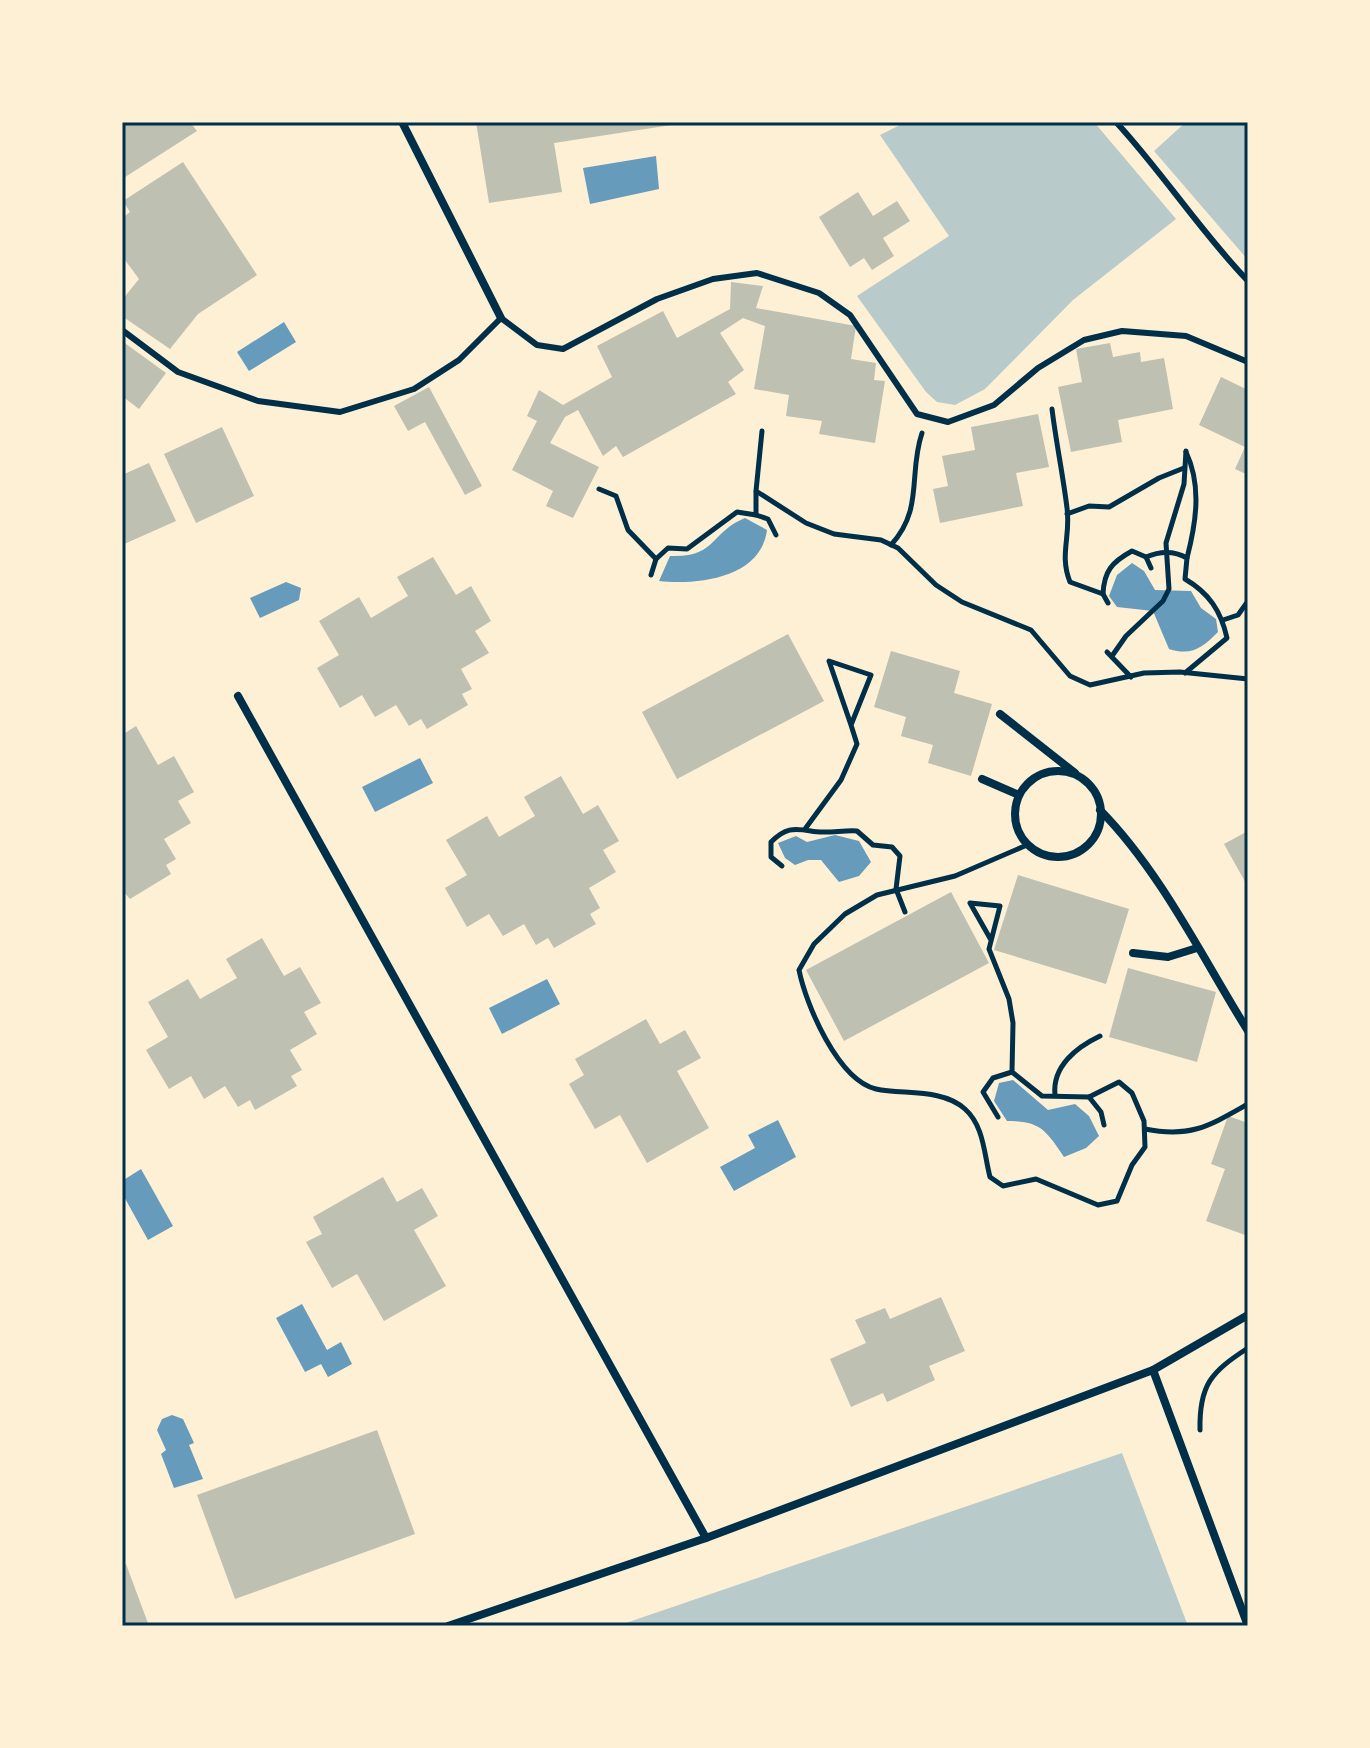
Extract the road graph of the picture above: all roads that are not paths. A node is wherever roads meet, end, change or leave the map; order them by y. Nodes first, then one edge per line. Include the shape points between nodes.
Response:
1 (402, 122) edge
2 (1116, 122) edge
3 (1248, 281) edge
4 (501, 318) junction
5 (122, 330) edge
6 (1248, 362) edge
7 (238, 696) dead end
8 (1000, 714) dead end
9 (1082, 778) junction
10 (982, 779) dead end
11 (1019, 795) junction
12 (1100, 810) junction
13 (1197, 948) junction
14 (1133, 953) dead end
15 (1248, 1031) edge
16 (1248, 1315) edge
17 (1153, 1370) junction
18 (706, 1538) junction
19 (448, 1626) edge
20 (1248, 1626) edge

1 - 4 street
2 - 3 lane via 1213,246
4 - 5 lane via 459,360 414,389 340,412 258,401 178,372
4 - 6 lane via 537,345 563,349 657,299 713,279 757,273 819,293 850,315 917,414 948,422 994,405 1038,368 1084,340 1122,331 1186,336
7 - 18 street
8 - 9 street
9 - 11 street via 1053,771 1039,775
9 - 12 street
10 - 11 street
11 - 12 street via 1015,821 1027,845 1051,857 1078,853 1097,831
12 - 13 street via 1125,835
13 - 14 street via 1168,957
13 - 15 street
16 - 17 street
17 - 18 street
17 - 20 street
18 - 19 street

